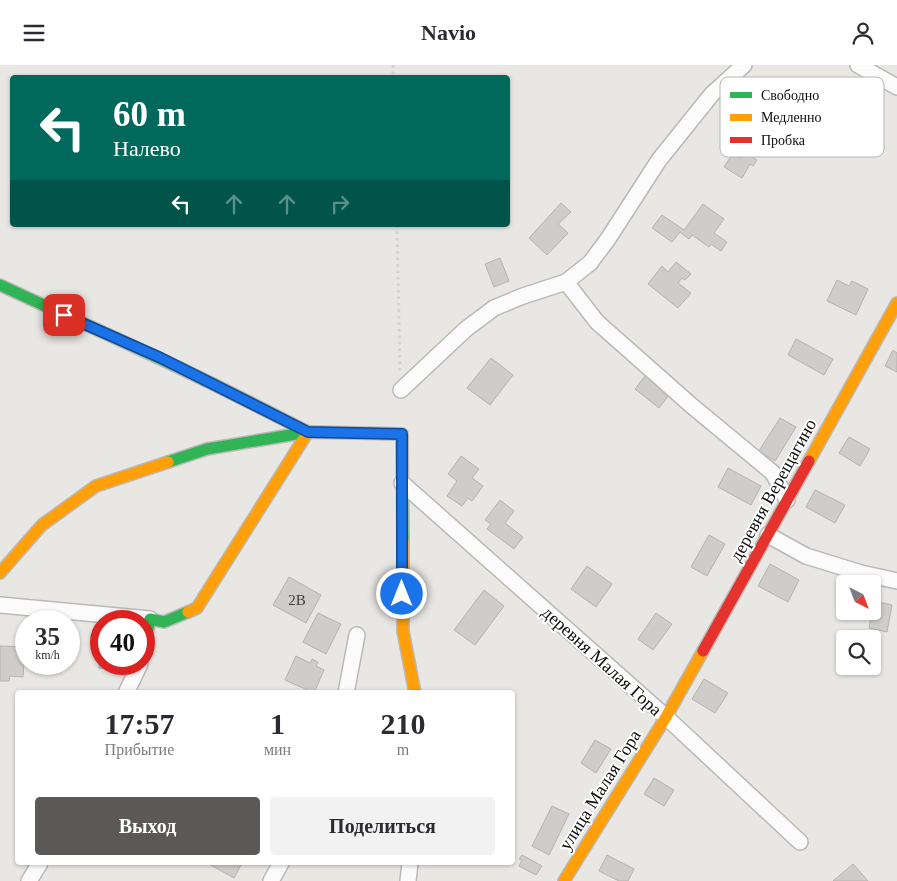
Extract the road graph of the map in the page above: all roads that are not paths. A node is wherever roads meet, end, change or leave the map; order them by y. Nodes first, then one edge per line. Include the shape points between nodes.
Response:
1 (744, 65) edge
2 (858, 65) edge
3 (731, 77) edge
4 (879, 77) edge
5 (884, 80) edge
6 (720, 87) edge
7 (897, 87) edge
8 (566, 282) junction
9 (0, 285) edge
10 (897, 303) edge
11 (401, 390) road end
12 (308, 432) junction
13 (402, 483) junction
14 (787, 499) junction
15 (768, 535) junction
16 (0, 573) edge
17 (897, 581) edge
18 (0, 605) edge
19 (90, 613) edge
20 (155, 620) edge
21 (357, 635) dead end
22 (135, 675) edge
23 (127, 690) edge
24 (347, 690) edge
25 (414, 690) edge
26 (666, 717) junction
27 (800, 842) dead end
28 (39, 865) edge
29 (280, 865) edge
30 (410, 865) edge
31 (29, 881) edge
32 (272, 881) edge
33 (408, 881) edge
34 (564, 881) edge

1 - 3 street
2 - 4 street
5 - 7 street
6 - 8 street via 659,160 590,263
8 - 11 street via 494,308 466,329
8 - 14 street via 597,322 773,473
9 - 12 street via 161,358
10 - 14 street, деревня Верещагино
12 - 13 street via 402,434
12 - 16 street via 206,449 96,486 42,525
12 - 20 street via 196,608 164,622
13 - 25 street via 403,631
13 - 26 street, деревня Малая Гора
14 - 15 street, деревня Верещагино
15 - 17 street via 806,556
15 - 26 street, деревня Верещагино
18 - 19 street
21 - 24 street
22 - 23 street
26 - 27 street, деревня Малая Гора
26 - 34 street, улица Малая Гора
28 - 31 street
29 - 32 street
30 - 33 street

